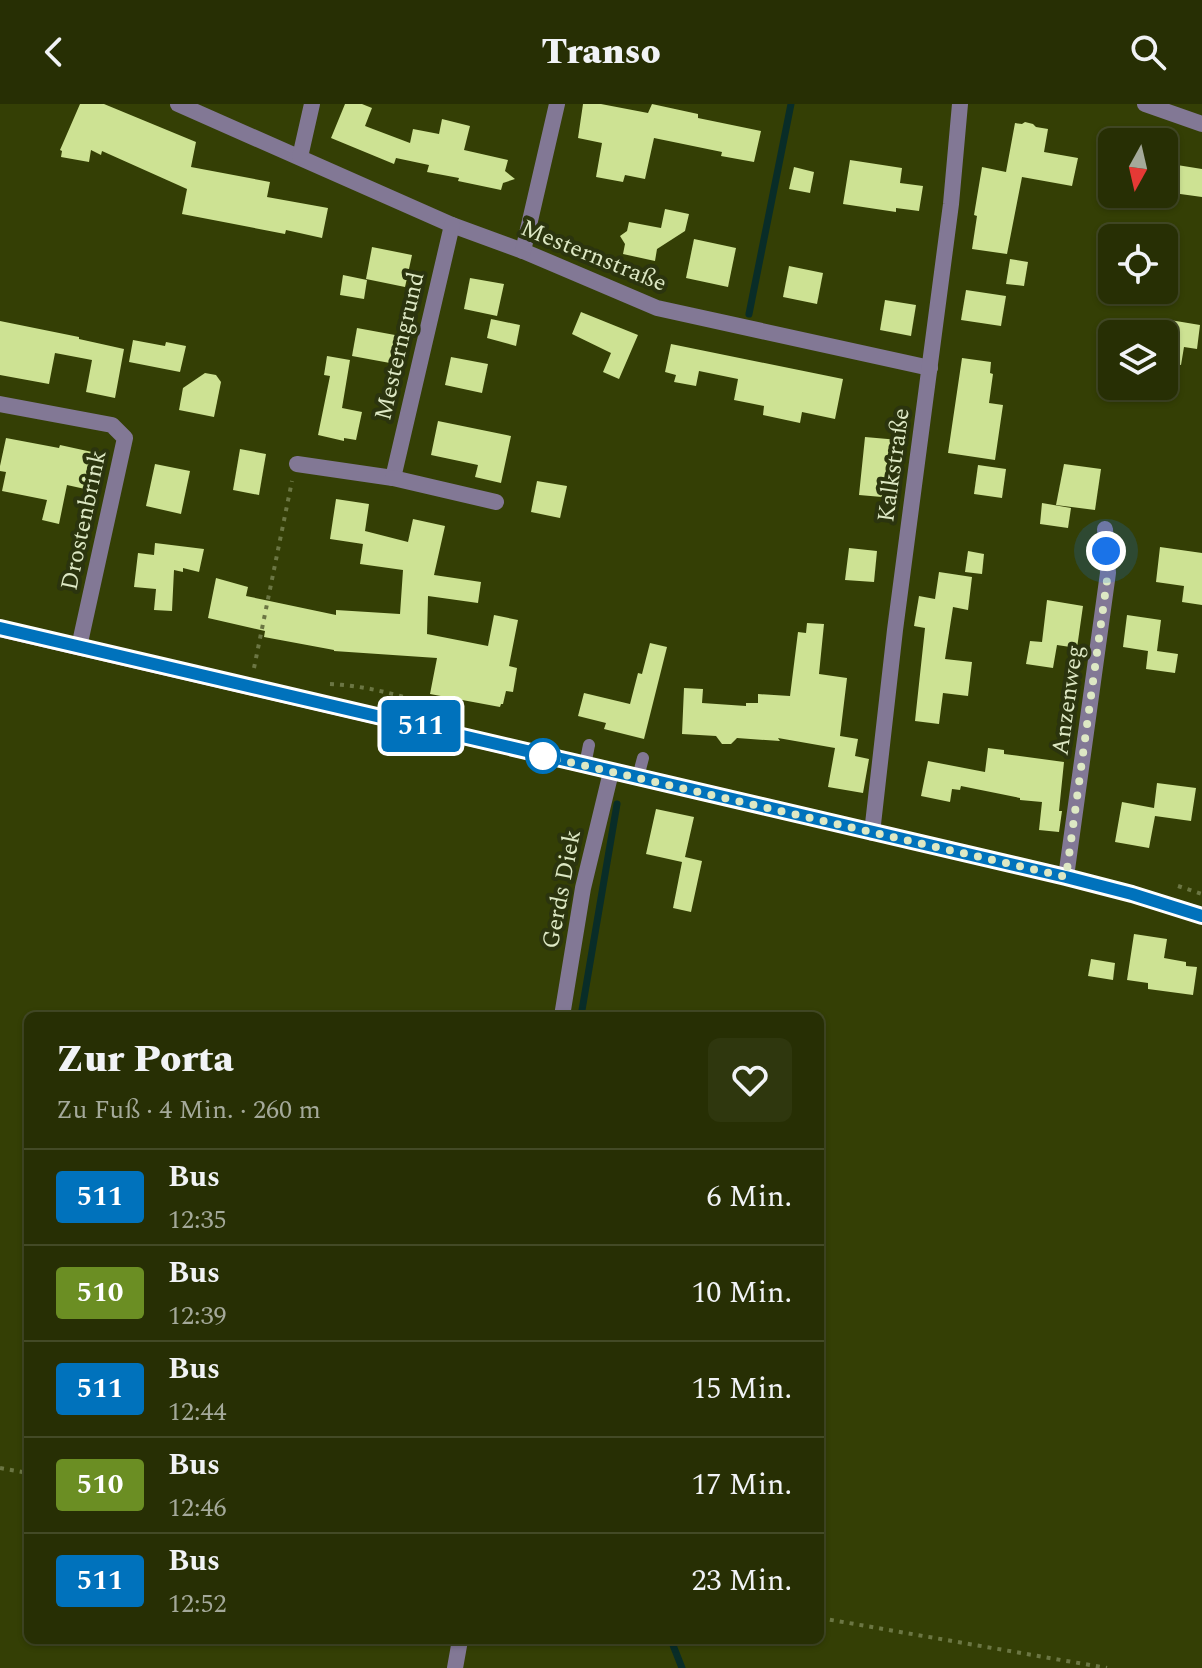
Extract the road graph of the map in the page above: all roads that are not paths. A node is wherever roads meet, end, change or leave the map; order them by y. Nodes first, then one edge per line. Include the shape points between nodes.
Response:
1 (178, 104) edge
2 (312, 104) edge
3 (557, 104) edge
4 (960, 104) edge
5 (1145, 104) edge
6 (1202, 124) edge
7 (300, 157) junction
8 (452, 225) junction
9 (523, 251) junction
10 (930, 368) junction
11 (0, 404) edge
12 (297, 464) road end
13 (393, 478) junction
14 (496, 502) dead end
15 (1105, 529) dead end
16 (0, 629) edge
17 (79, 647) junction
18 (589, 745) dead end
19 (643, 758) dead end
20 (585, 765) junction
21 (611, 772) junction
22 (638, 777) junction
23 (872, 833) junction
24 (1066, 877) junction
25 (1202, 916) edge
26 (563, 1012) edge
27 (459, 1644) edge
28 (455, 1668) edge

1 - 7 street, Mesternstraße
2 - 7 street
3 - 9 street
4 - 10 street, Kalkstraße
5 - 6 street
7 - 8 street, Mesternstraße
8 - 9 street, Mesternstraße
8 - 13 street, Mesterngrund
9 - 10 street, Mesternstraße via 657,308
10 - 23 street, Kalkstraße
11 - 17 street, Drostenbrink via 112,425 125,438
12 - 13 street
13 - 14 street
15 - 24 street, Anzenweg via 1108,573
16 - 17 main road
17 - 20 main road
18 - 20 lane
19 - 22 lane
20 - 21 main road
21 - 22 main road
21 - 26 street, Gerds Diek via 583,888
22 - 23 main road
23 - 24 main road
24 - 25 main road
27 - 28 street

